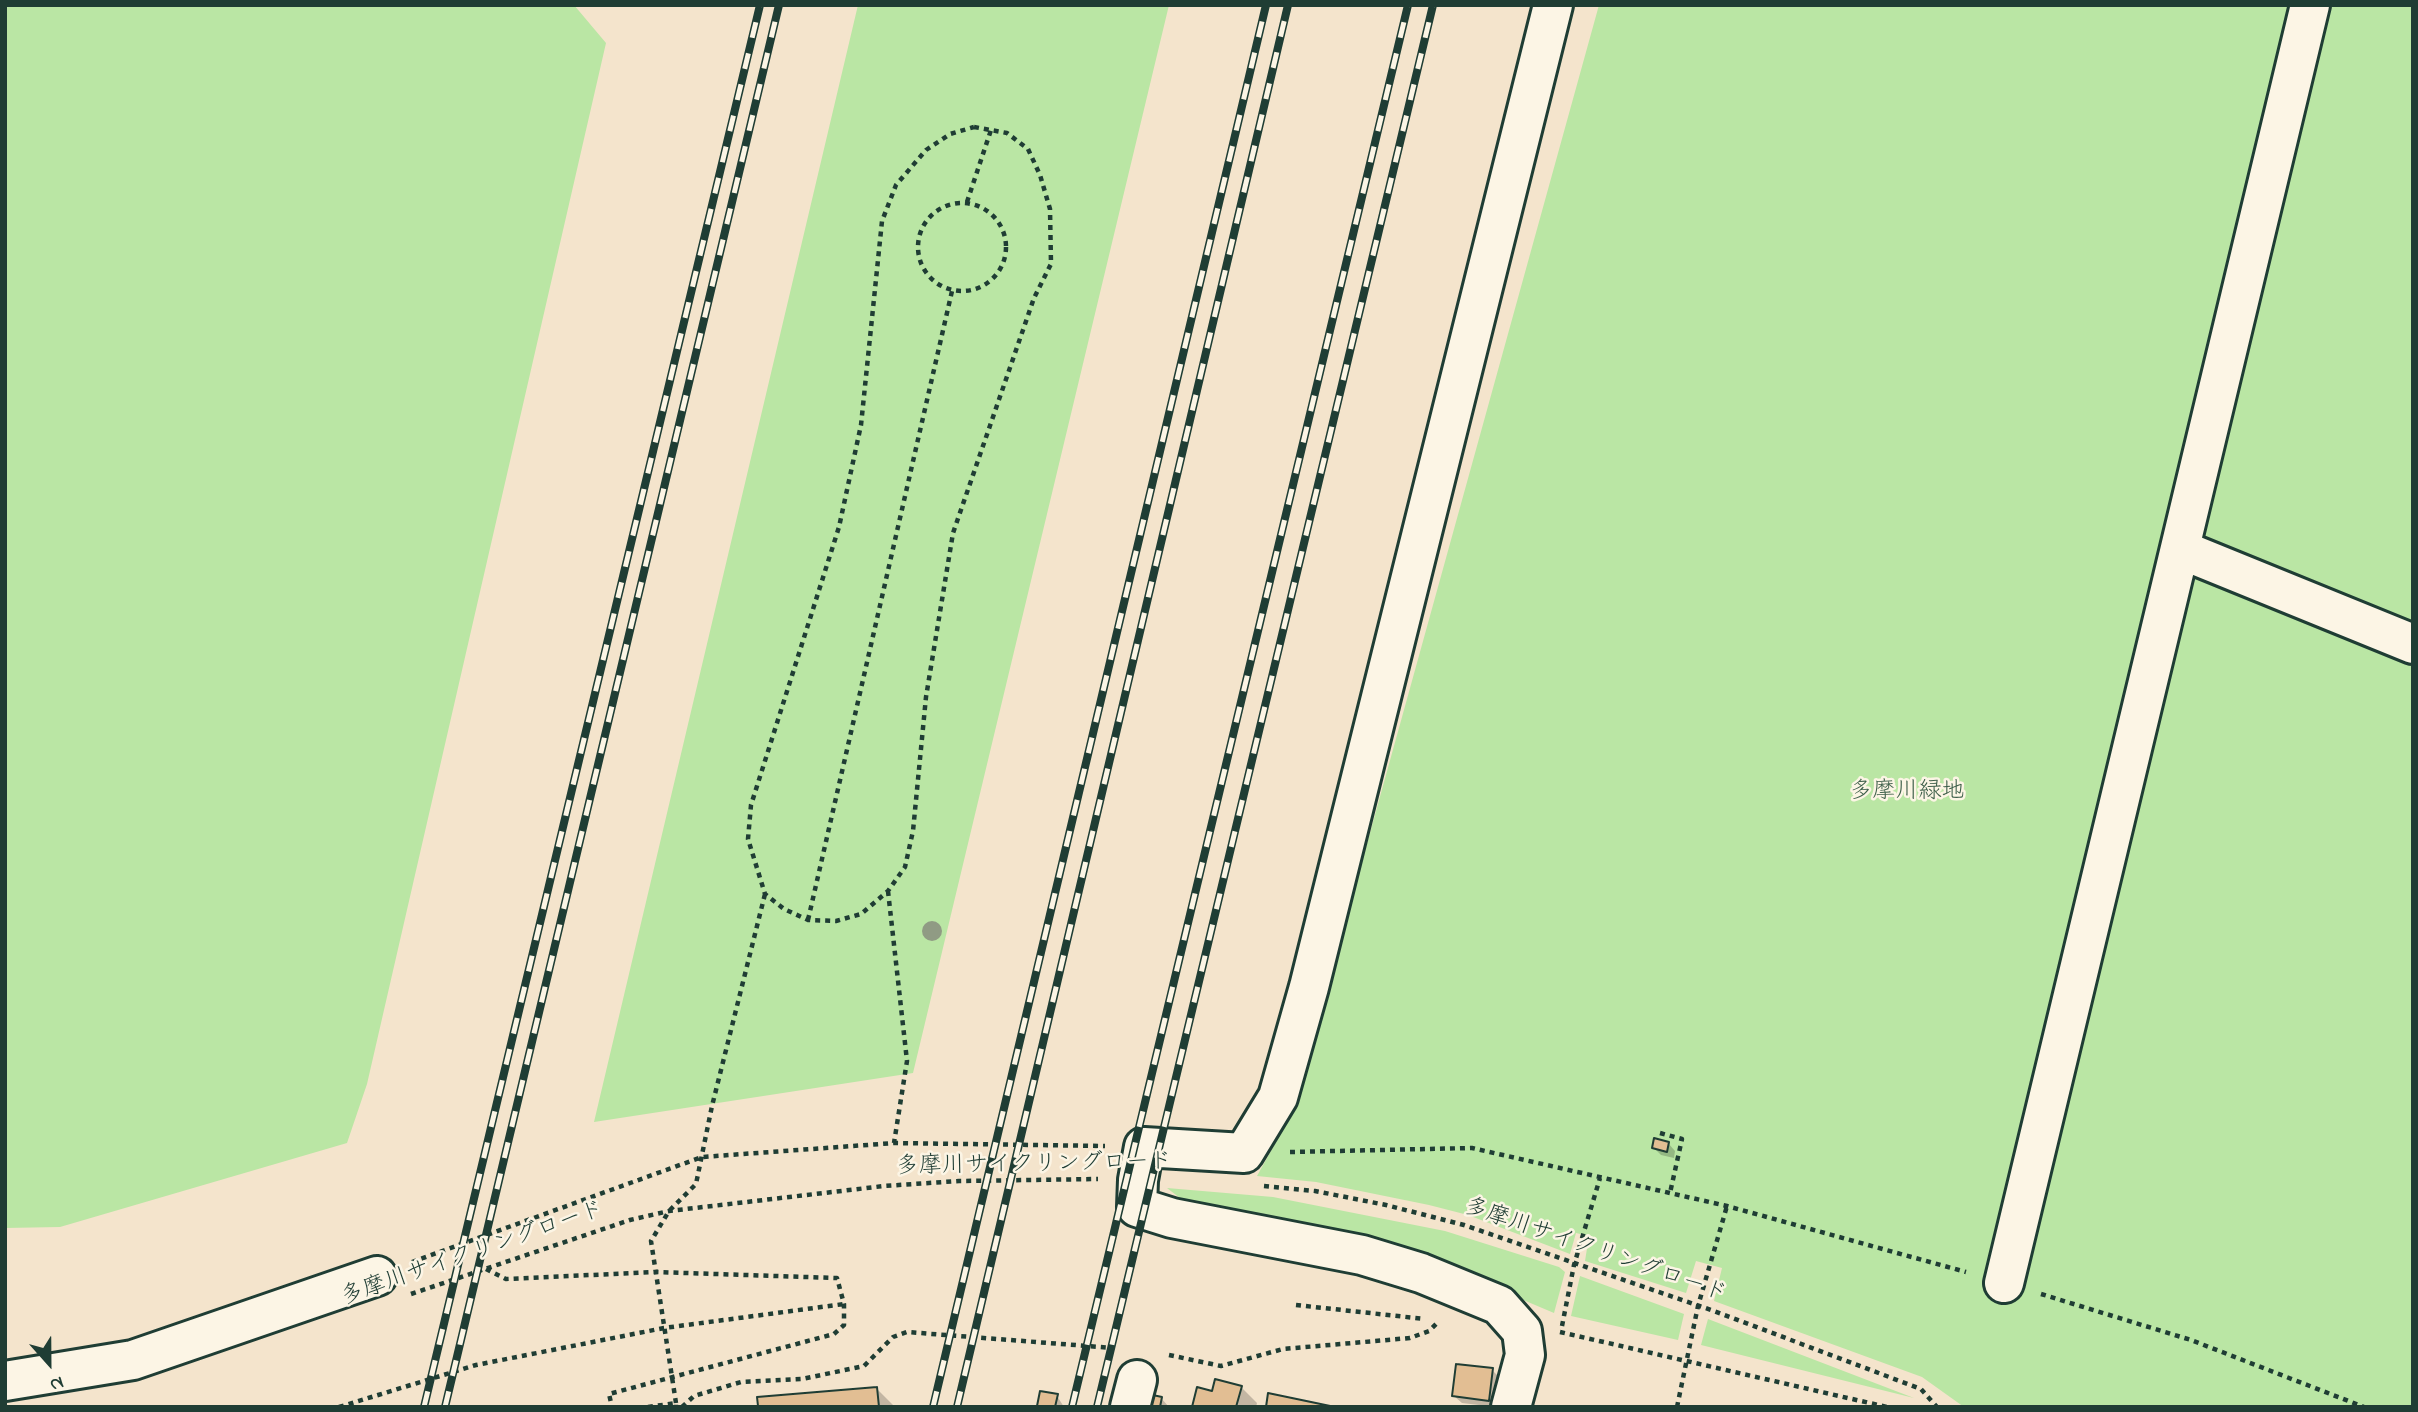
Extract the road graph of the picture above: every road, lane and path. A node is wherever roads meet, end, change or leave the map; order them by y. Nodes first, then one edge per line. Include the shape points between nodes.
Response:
1 (1553, 5) edge
2 (2310, 5) edge
3 (991, 130) junction
4 (967, 202) junction
5 (952, 290) junction
6 (2182, 550) junction
7 (2413, 644) edge
8 (888, 891) junction
9 (765, 894) junction
10 (808, 920) junction
11 (1660, 1133) dead end
12 (894, 1143) junction
13 (702, 1157) junction
14 (1141, 1163) junction
15 (1250, 1169) junction
16 (1600, 1178) junction
17 (1670, 1194) junction
18 (1727, 1206) junction
19 (669, 1211) junction
20 (1574, 1265) junction
21 (486, 1269) junction
22 (655, 1272) junction
23 (2004, 1283) junction
24 (388, 1287) junction
25 (844, 1304) junction
26 (1296, 1305) dead end
27 (1698, 1306) junction
28 (1564, 1314) dead end
29 (664, 1328) junction
30 (1550, 1330) dead end
31 (1685, 1360) junction
32 (672, 1378) junction
33 (1137, 1379) edge
34 (5, 1381) edge
35 (676, 1405) edge
36 (339, 1407) edge
37 (612, 1407) edge
38 (648, 1407) edge
39 (682, 1407) edge
40 (1511, 1407) edge
41 (1676, 1407) edge
42 (1887, 1407) edge
43 (1937, 1407) edge
44 (2364, 1407) edge

1 - 15 lane via 1294,1049
2 - 6 lane
3 - 4 path
3 - 8 path via 1007,133 1028,149 1041,175 1053,234 1051,264 953,533 926,697 913,831 905,867
3 - 9 path via 974,127 950,134 926,150 896,185 882,222 862,425 839,527 751,805 748,839
4 - 5 path via 939,209 927,219 917,247 926,275
4 - 5 path via 993,214 1002,226 1006,254 1002,268 987,284
5 - 10 path
6 - 7 lane
6 - 23 lane
8 - 10 path via 861,914 836,921
8 - 12 path via 907,1061
9 - 10 path
9 - 13 path
11 - 17 path via 1682,1139
12 - 13 path
12 - 14 path
13 - 19 path via 696,1185
13 - 24 path
14 - 15 lane
14 - 19 path, 多摩川サイクリングロード
14 - 40 lane via 1137,1207 1362,1255 1499,1305 1522,1331 1525,1354
15 - 16 path via 1472,1148
15 - 20 path, 多摩川サイクリングロード via 1315,1191 1428,1213
16 - 17 path
16 - 20 path
17 - 18 path
18 - 23 path
18 - 27 path
19 - 21 path, 多摩川サイクリングロード
19 - 22 path via 651,1241
20 - 27 path, 多摩川サイクリングロード
20 - 28 path
21 - 22 path via 506,1279
21 - 24 path, 多摩川サイクリングロード
22 - 25 path via 837,1278
22 - 29 path
23 - 44 path via 2191,1340
24 - 34 lane via 134,1360
25 - 29 path
25 - 32 path via 844,1325 834,1334
26 - 33 path via 1440,1321 1410,1338 1283,1349 1221,1366
27 - 31 path
27 - 43 path, 多摩川サイクリングロード via 1921,1389
29 - 32 path
29 - 36 path via 475,1365
30 - 31 path
31 - 41 path
31 - 42 path
32 - 35 path
32 - 37 path via 609,1394
33 - 39 path via 906,1332 893,1338 864,1366 802,1379 741,1382 694,1396
35 - 38 path

